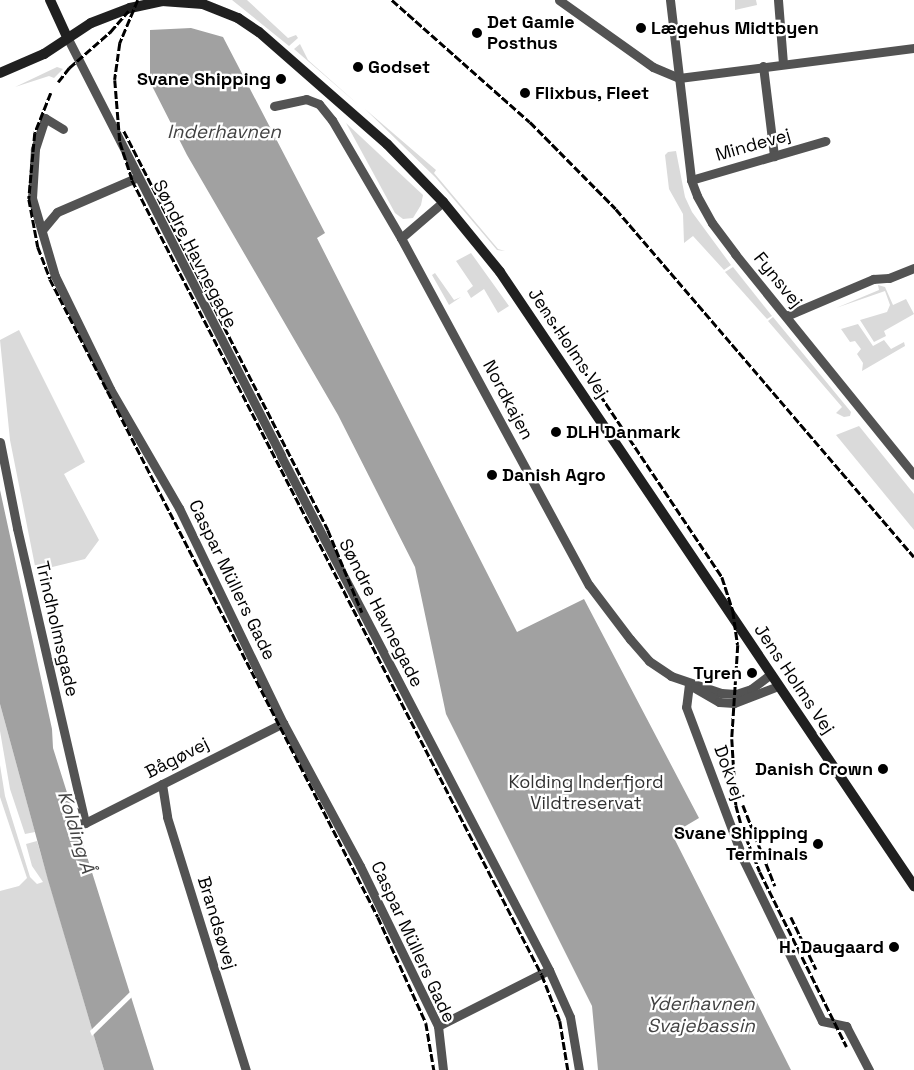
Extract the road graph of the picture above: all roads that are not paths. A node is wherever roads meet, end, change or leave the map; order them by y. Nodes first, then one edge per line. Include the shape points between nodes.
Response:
1 (50, 0) edge
2 (559, 0) edge
3 (670, 0) edge
4 (778, 0) edge
5 (162, 1) edge
6 (68, 37) junction
7 (914, 48) edge
8 (783, 64) junction
9 (763, 66) junction
10 (0, 73) edge
11 (679, 78) junction
12 (274, 106) dead end
13 (63, 129) dead end
14 (825, 141) dead end
15 (774, 156) junction
16 (138, 177) junction
17 (691, 180) junction
18 (443, 202) junction
19 (42, 230) junction
20 (401, 238) junction
21 (914, 268) edge
22 (786, 316) junction
23 (0, 442) edge
24 (914, 475) edge
25 (771, 674) junction
26 (689, 684) junction
27 (778, 686) junction
28 (283, 723) junction
29 (162, 784) junction
30 (85, 822) joint
31 (914, 886) edge
32 (550, 970) junction
33 (438, 1026) junction
34 (246, 1070) edge
35 (443, 1070) edge
36 (579, 1070) edge
37 (869, 1070) edge

1 - 6 main road, Søndre Havnegade
2 - 11 street via 653,67
3 - 11 street, Fynsvej
4 - 8 street
5 - 6 main road, Jens Holms Vej via 120,11
5 - 18 main road, Jens Holms Vej via 203,4 238,18 258,32 387,144
6 - 10 main road, Jens Holms Vej via 35,59
6 - 16 street, Søndre Havnegade
7 - 8 street
8 - 9 street
9 - 11 street
9 - 15 street
11 - 17 street, Fynsvej
12 - 20 street, Nordkajen via 306,99 324,110
13 - 19 street, Caspar Müllers Gade via 45,118 35,150 30,198
14 - 15 street, Mindevej
15 - 17 street, Mindevej
16 - 19 street, Søndre Havnegade via 57,212
16 - 32 street, Søndre Havnegade
17 - 22 street, Fynsvej via 712,223
18 - 20 street
18 - 25 main road, Jens Holms Vej via 500,272
19 - 28 street, Caspar Müllers Gade via 55,276 110,389 179,508
20 - 26 street, Nordkajen via 589,585 650,661
21 - 22 street via 889,278 873,279
22 - 24 street, Fynsvej
23 - 30 street, Trindholmsgade
25 - 26 street, Nordkajen via 751,689 727,695
25 - 27 main road, Jens Holms Vej
26 - 27 street, Nordkajen via 719,702 731,703 748,700
26 - 37 street, Dokvej via 686,707 743,859 822,1021 846,1026
27 - 31 main road, Jens Holms Vej
28 - 29 street, Bågøvej
28 - 33 street, Caspar Müllers Gade via 360,866
29 - 30 street, Bågøvej
29 - 34 street, Brandsøvej via 168,817
32 - 33 street
32 - 36 street, Søndre Havnegade via 570,1017
33 - 35 street, Caspar Müllers Gade

